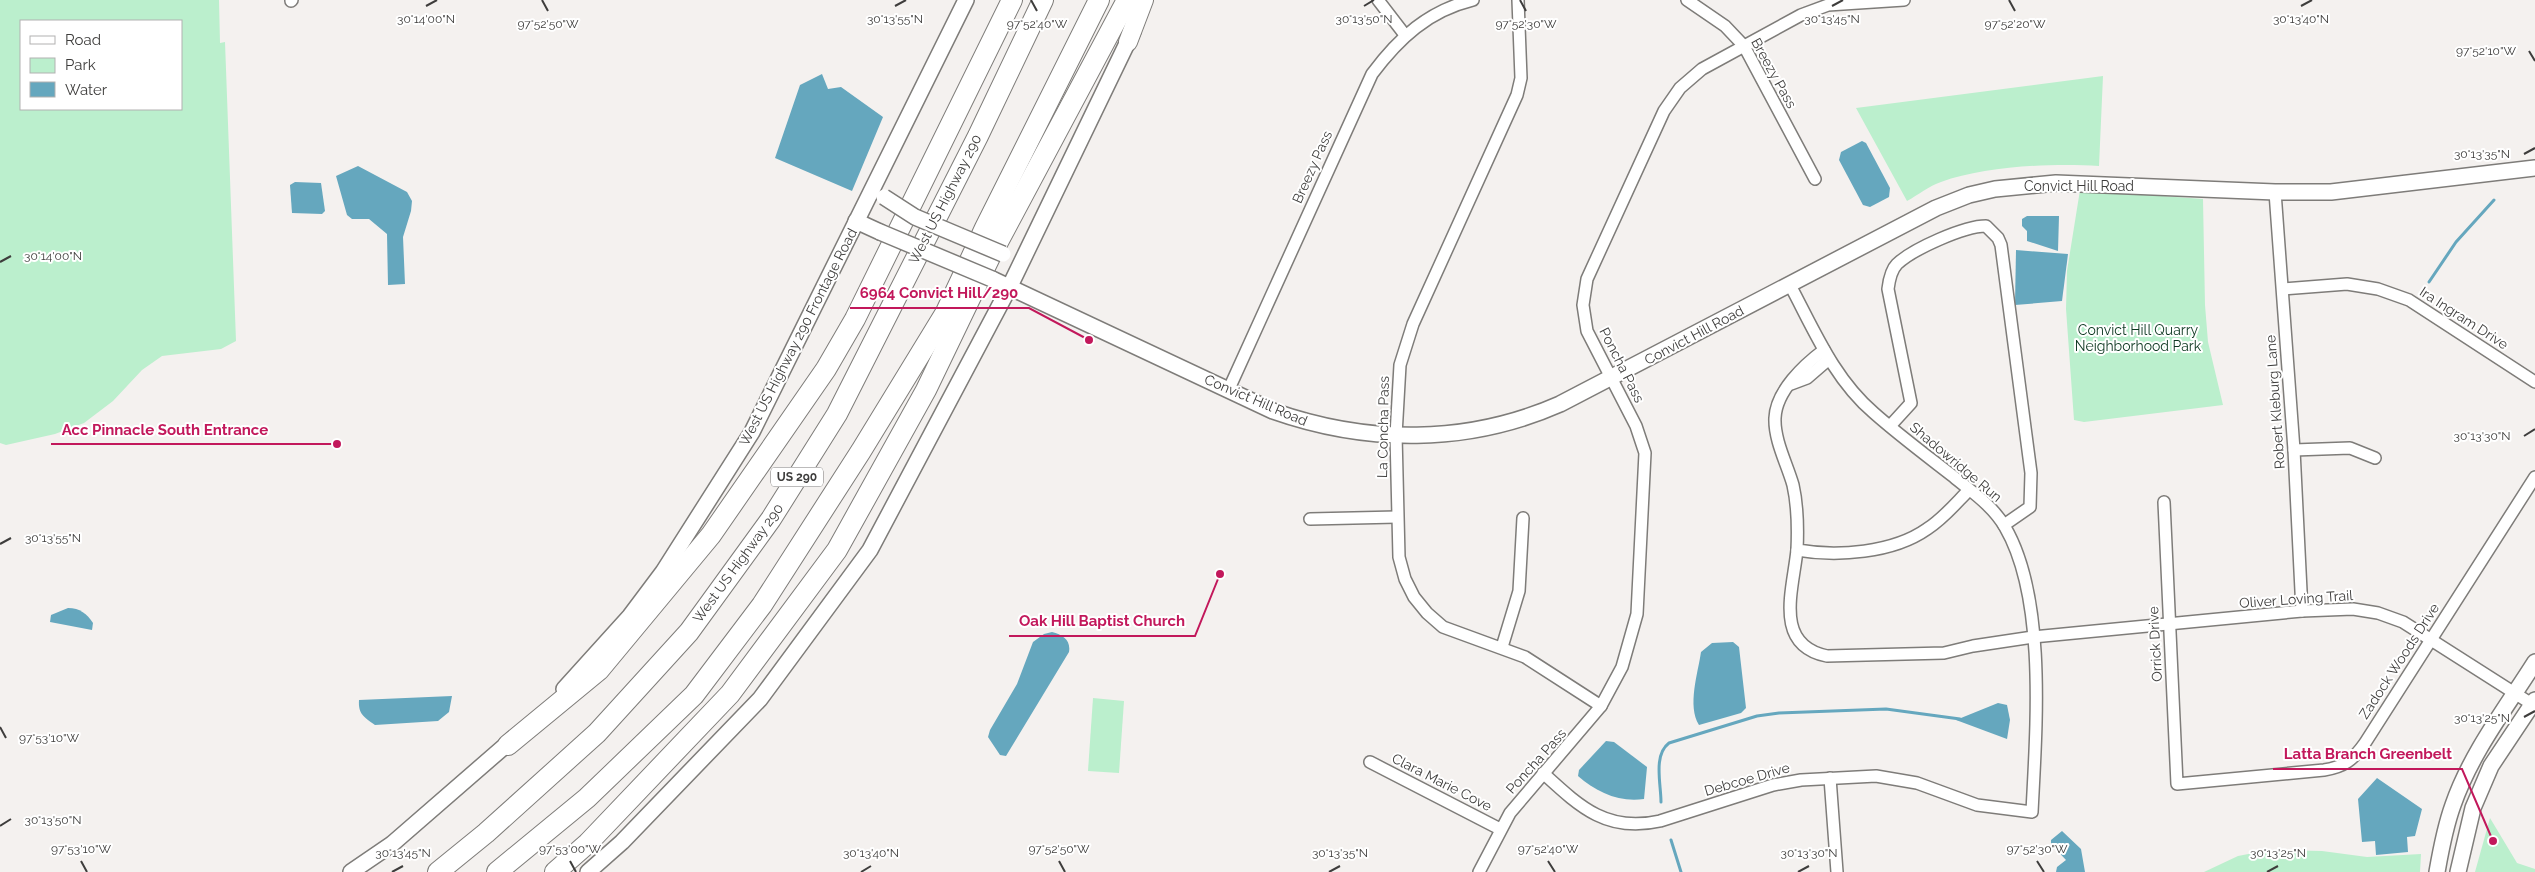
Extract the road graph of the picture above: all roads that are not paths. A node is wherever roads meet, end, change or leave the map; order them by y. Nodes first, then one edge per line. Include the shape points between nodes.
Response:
1 (966, 0) edge
2 (1012, 0) edge
3 (1043, 0) edge
4 (1099, 0) edge
5 (1127, 0) edge
6 (1144, 0) edge
7 (1148, 0) edge
8 (1378, 0) edge
9 (1473, 0) edge
10 (1518, 0) edge
11 (1687, 0) edge
12 (1904, 0) edge
13 (1828, 2) edge
14 (1405, 34) junction
15 (1128, 42) junction
16 (1744, 46) junction
17 (1042, 115) junction
18 (2535, 168) edge
19 (880, 173) junction
20 (1815, 178) dead end
21 (2275, 192) junction
22 (856, 221) junction
23 (1032, 240) junction
24 (996, 256) junction
25 (1790, 285) junction
26 (1010, 286) junction
27 (2283, 289) junction
28 (1827, 355) junction
29 (1610, 379) junction
30 (2535, 382) edge
31 (1228, 390) junction
32 (1890, 426) junction
33 (1396, 435) junction
34 (2294, 450) junction
35 (2375, 458) dead end
36 (2535, 478) edge
37 (1969, 490) junction
38 (2164, 502) dead end
39 (1397, 518) junction
40 (1523, 518) dead end
41 (1310, 519) dead end
42 (2004, 525) junction
43 (1797, 550) junction
44 (2302, 611) junction
45 (2169, 624) junction
46 (2033, 636) junction
47 (2431, 639) junction
48 (1502, 647) junction
49 (2535, 662) edge
50 (2515, 693) junction
51 (2534, 703) edge
52 (1601, 706) junction
53 (508, 744) junction
54 (1370, 762) dead end
55 (1543, 773) junction
56 (1830, 778) junction
57 (2177, 784) joint
58 (2032, 812) joint
59 (1500, 829) junction
60 (351, 872) edge
61 (438, 872) edge
62 (497, 872) edge
63 (555, 872) edge
64 (588, 872) edge
65 (1479, 872) edge
66 (1837, 872) edge
67 (2437, 872) edge
68 (2458, 872) edge

1 - 19 main road, West US Highway 290 Frontage Road
2 - 53 highway via 855,319 826,370 711,534 599,670
3 - 61 highway, West US Highway 290 / US 290 via 837,414 771,519 689,632 597,733
4 - 17 highway, US 290
5 - 24 highway
6 - 15 main road
7 - 15 main road
8 - 14 street
9 - 14 street, Breezy Pass via 1432,15
10 - 33 street, La Concha Pass via 1521,78 1517,95 1413,324 1399,374
11 - 16 street, Breezy Pass via 1725,26
12 - 13 street, Poncha Pass
13 - 16 street, Poncha Pass
14 - 31 street, Breezy Pass via 1372,74 1356,106
15 - 23 main road
16 - 20 street, Breezy Pass
16 - 29 street, Poncha Pass via 1702,69 1680,88 1664,111 1587,279 1583,305 1587,331
17 - 24 highway
17 - 62 highway, US 290 via 946,312 762,605 694,695 586,798
18 - 21 main road, Convict Hill Road via 2331,192
19 - 22 main road, West US Highway 290 Frontage Road
19 - 24 main road, bridge via 884,197 915,217
21 - 25 main road, Convict Hill Road via 2056,183 1995,189 1936,208
21 - 27 street, Robert Kleburg Lane
22 - 26 main road, Convict Hill Road, bridge
22 - 53 main road, West US Highway 290 Frontage Road via 752,432 663,572 584,668
23 - 24 main road via 1012,254
23 - 26 main road
24 - 63 highway via 837,550 730,694 588,843
25 - 28 street, Shadowridge Run
25 - 29 main road, Convict Hill Road
26 - 31 main road, Convict Hill Road
26 - 64 main road via 870,550 760,699 622,842
27 - 30 street, Ira Ingram Drive via 2347,284 2409,300
27 - 34 street, Robert Kleburg Lane
28 - 32 street, Shadowridge Run via 1852,391
28 - 43 street, Oliver Loving Trail via 1807,364 1779,401 1775,418 1793,486 1798,516
29 - 33 main road, Convict Hill Road via 1560,404 1512,422 1440,434
29 - 52 street, Poncha Pass via 1640,436 1646,466 1636,621 1622,667
31 - 33 main road, Convict Hill Road via 1272,411 1311,424
32 - 37 street, Shadowridge Run
32 - 42 street via 1911,403 1888,290 1892,272 1900,262 1935,242 1986,226 2001,245 2031,473 2030,507
33 - 39 street, La Concha Pass
34 - 35 street via 2350,448
34 - 44 street, Robert Kleburg Lane
36 - 47 street, Zadock Woods Drive
37 - 42 street, Shadowridge Run
37 - 43 street via 1934,524 1906,541 1846,554
38 - 45 street, Orrick Drive
39 - 41 street
39 - 48 street, La Concha Pass via 1401,567 1408,588 1420,606 1451,631
40 - 48 street via 1519,591
42 - 46 street, Shadowridge Run via 2024,568
43 - 46 street, Oliver Loving Trail via 1790,628 1796,638 1814,653 1827,656 1944,653
44 - 45 street, Oliver Loving Trail
44 - 47 street, Oliver Loving Trail via 2336,608 2373,611 2403,622
45 - 46 street, Oliver Loving Trail
45 - 57 street, Orrick Drive
46 - 58 street, Shadowridge Run via 2036,726
47 - 50 street, Oliver Loving Trail
47 - 57 street, Zadock Woods Drive via 2365,743 2347,764 2324,770
48 - 52 street, La Concha Pass via 1534,662
49 - 50 main road
50 - 51 street, Oliver Loving Trail
50 - 67 main road via 2465,776 2453,804
51 - 68 main road via 2492,766 2473,808
52 - 55 street, Poncha Pass
53 - 60 main road, West US Highway 290 Frontage Road via 399,838
54 - 59 street, Clara Marie Cove
55 - 56 street, Debcoe Drive via 1589,812 1618,823 1638,824 1660,821 1773,785
55 - 59 street, Poncha Pass
56 - 58 street, Debcoe Drive via 1891,777 1917,782 1977,805
56 - 66 street
59 - 65 street, Poncha Pass

